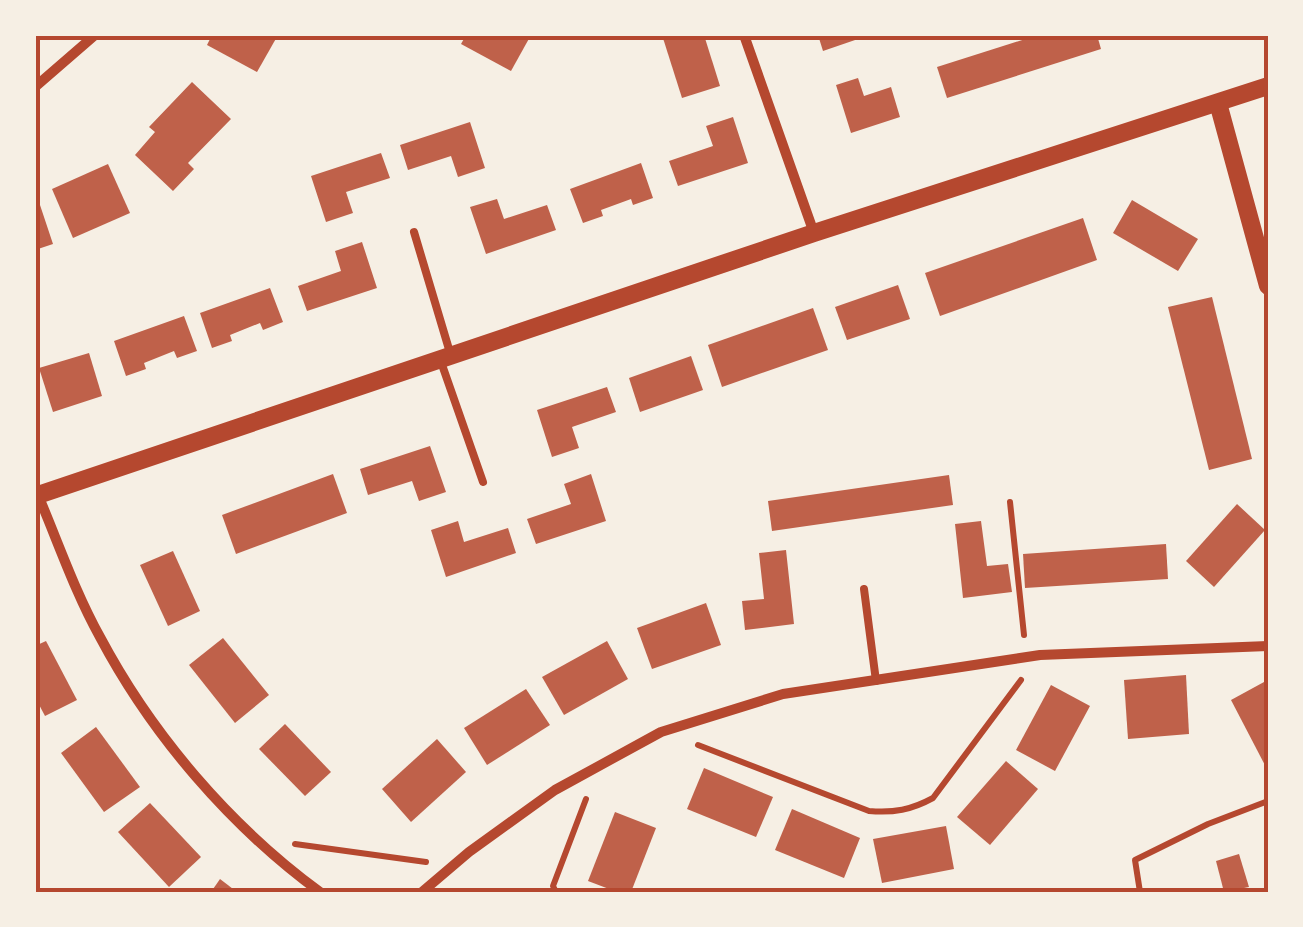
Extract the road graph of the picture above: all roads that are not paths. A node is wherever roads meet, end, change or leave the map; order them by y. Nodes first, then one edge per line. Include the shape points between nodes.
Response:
1 (95, 35) edge
2 (744, 35) edge
3 (35, 86) edge
4 (1268, 86) edge
5 (1218, 103) junction
6 (414, 232) dead end
7 (814, 233) junction
8 (1268, 286) edge
9 (446, 358) junction
10 (484, 482) dead end
11 (36, 496) edge
12 (864, 590) dead end
13 (1268, 646) edge
14 (876, 681) junction
15 (320, 892) edge
16 (422, 892) edge

1 - 3 street
2 - 7 street
4 - 5 street
5 - 7 street
5 - 8 street
6 - 9 lane
7 - 9 street
9 - 10 lane
9 - 11 street
11 - 15 street via 98,635 139,704 193,774
12 - 14 lane
13 - 14 street via 1040,655
14 - 16 street via 783,694 661,732 555,790

